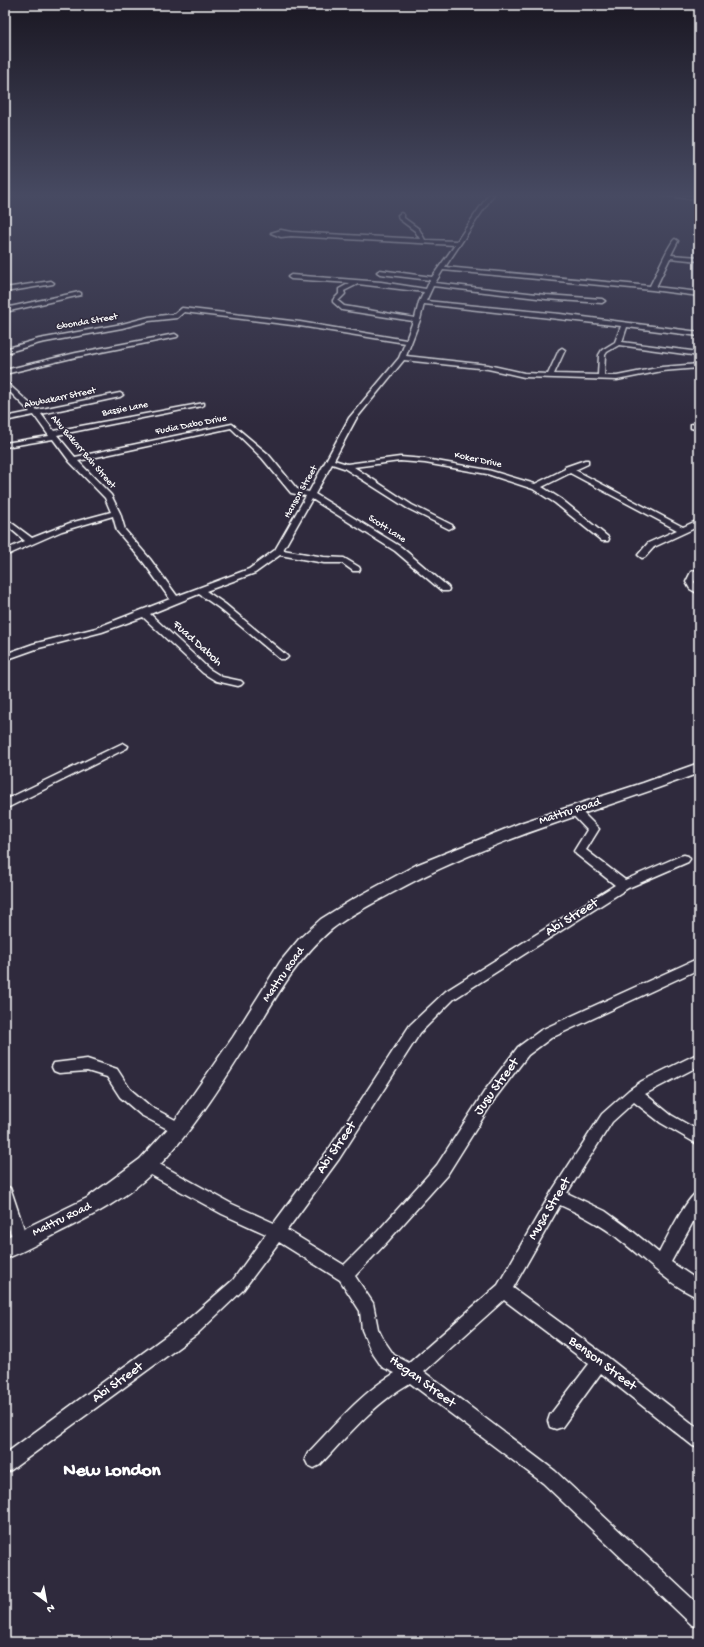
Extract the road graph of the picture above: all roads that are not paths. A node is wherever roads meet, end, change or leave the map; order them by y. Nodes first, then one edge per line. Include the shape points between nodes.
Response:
1 (440, 271) edge
2 (476, 271) edge
3 (660, 271) edge
4 (380, 272) dead end
5 (291, 277) dead end
6 (432, 281) junction
7 (51, 283) dead end
8 (356, 283) junction
9 (653, 286) junction
10 (5, 290) edge
11 (426, 291) junction
12 (79, 294) dead end
13 (699, 294) edge
14 (602, 301) dead end
15 (422, 302) junction
16 (5, 310) edge
17 (417, 320) junction
18 (625, 324) junction
19 (699, 334) edge
20 (175, 336) dead end
21 (409, 342) junction
22 (618, 343) junction
23 (562, 350) dead end
24 (5, 351) edge
25 (699, 354) edge
26 (402, 358) junction
27 (699, 366) edge
28 (5, 372) edge
29 (550, 376) junction
30 (601, 378) junction
31 (5, 383) edge
32 (120, 395) dead end
33 (202, 404) dead end
34 (36, 414) junction
35 (5, 419) edge
36 (53, 435) junction
37 (5, 444) edge
38 (73, 460) junction
39 (329, 461) junction
40 (585, 462) dead end
41 (347, 466) junction
42 (568, 469) junction
43 (536, 487) junction
44 (311, 495) junction
45 (116, 513) junction
46 (5, 520) edge
47 (698, 524) edge
48 (449, 528) dead end
49 (683, 530) junction
50 (605, 539) dead end
51 (31, 541) junction
52 (5, 552) edge
53 (278, 552) junction
54 (642, 555) dead end
55 (356, 569) dead end
56 (699, 572) edge
57 (445, 589) dead end
58 (200, 591) junction
59 (699, 591) edge
60 (175, 600) junction
61 (144, 613) junction
62 (5, 657) edge
63 (283, 657) dead end
64 (238, 683) dead end
65 (123, 746) dead end
66 (699, 768) edge
67 (5, 806) edge
68 (574, 811) junction
69 (684, 859) dead end
70 (624, 885) junction
71 (699, 963) edge
72 (699, 1059) edge
73 (59, 1067) dead end
74 (634, 1094) junction
75 (180, 1129) junction
76 (699, 1139) edge
77 (146, 1165) junction
78 (5, 1193) edge
79 (557, 1196) junction
80 (699, 1198) edge
81 (277, 1232) junction
82 (20, 1241) junction
83 (5, 1248) edge
84 (662, 1265) junction
85 (345, 1275) junction
86 (503, 1290) junction
87 (699, 1290) edge
88 (600, 1362) junction
89 (411, 1373) junction
90 (556, 1420) dead end
91 (699, 1440) edge
92 (314, 1459) dead end
93 (5, 1464) edge
94 (699, 1618) edge

1 - 6 street, Hanson Street
2 - 9 street
3 - 9 street
4 - 6 street
5 - 8 street
6 - 11 street, Hanson Street
6 - 14 street via 539,296
7 - 10 street
8 - 11 street
8 - 17 street via 341,290 342,294 335,300 342,308
9 - 13 street
11 - 15 street, Hanson Street
12 - 16 street
15 - 17 street, Hanson Street
15 - 18 street
17 - 21 street, Hanson Street
18 - 19 street
18 - 22 street
20 - 28 street
21 - 24 street, Gbonda Street via 300,324 182,310 177,316 149,319 39,341
21 - 26 street, Hanson Street
22 - 25 street
22 - 30 street via 602,355
23 - 29 street
26 - 29 street via 488,367 524,375
26 - 39 street, Hanson Street via 353,418
27 - 30 street
29 - 30 street
31 - 34 street, Abu Bakarr Bah Street
32 - 34 street, Abubakarr Street
33 - 36 street, Bassie Lane
34 - 35 street, Abubakarr Street
34 - 36 street, Abu Bakarr Bah Street
36 - 37 street, Bassie Lane
36 - 38 street, Abu Bakarr Bah Street
38 - 44 street, Fudia Dabo Drive via 232,426 265,456 294,491
38 - 45 street, Abu Bakarr Bah Street via 108,497
39 - 41 street, Koker Drive
39 - 44 street, Hanson Street
40 - 42 street
41 - 43 street, Koker Drive via 400,459 425,461 488,472
41 - 48 street via 427,517
42 - 43 street
42 - 49 street
43 - 50 street, Koker Drive via 558,501
44 - 53 street, Hanson Street
44 - 57 street, Scott Lane via 398,549
45 - 51 street via 94,518
45 - 60 street, Abu Bakarr Bah Street via 121,531
46 - 51 street
47 - 49 street
49 - 54 street via 651,545
51 - 52 street
53 - 55 street via 344,561
53 - 58 street, Hanson Street via 252,571
56 - 59 street via 694,574 690,582
58 - 60 street, Hanson Street
58 - 63 street
60 - 61 street, Hanson Street
61 - 62 street, Hanson Street via 99,630 36,646
61 - 64 street, Fuad Daboh via 206,671 219,679
65 - 67 street
66 - 68 main road, Mattru Road
68 - 70 street via 593,829 580,851
68 - 75 main road, Mattru Road via 528,826 422,870 373,895 327,924 305,944 286,967
69 - 70 street, Abi Street
70 - 81 street, Abi Street via 450,995 415,1030 334,1154
71 - 85 street, Jusu Street via 546,1034 523,1052 491,1093 442,1170
72 - 74 street, Musa Street
73 - 75 street via 87,1065 112,1073 125,1093 146,1111
74 - 76 street via 666,1119
74 - 79 street, Musa Street via 607,1118
75 - 77 main road, Mattru Road
77 - 81 street, Hegan Street via 227,1209
77 - 82 main road, Mattru Road via 94,1205
78 - 82 street
79 - 84 street via 600,1216
79 - 86 street, Musa Street
80 - 84 street
81 - 85 street, Hegan Street
81 - 93 street, Abi Street via 238,1285 191,1328
82 - 83 main road, Mattru Road
84 - 87 street
85 - 89 street, Hegan Street via 367,1310 370,1330 377,1345 388,1361
86 - 88 street, Benson Street
86 - 89 street, Musa Street
88 - 90 street
88 - 91 street, Benson Street
89 - 92 street, Musa Street via 387,1386
89 - 94 street, Hegan Street via 550,1477

